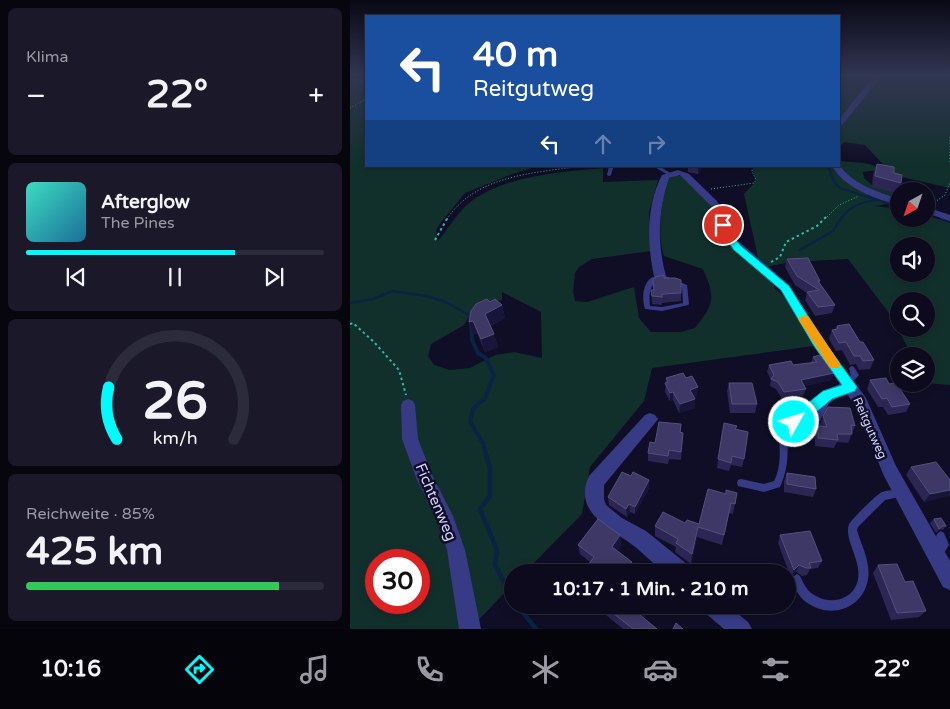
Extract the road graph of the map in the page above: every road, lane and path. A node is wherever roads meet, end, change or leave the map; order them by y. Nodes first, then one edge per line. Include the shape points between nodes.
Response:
1 (854, 104) edge
2 (840, 122) edge
3 (950, 137) edge
4 (950, 164) edge
5 (575, 167) edge
6 (611, 167) edge
7 (659, 167) edge
8 (753, 167) edge
9 (836, 167) edge
10 (676, 171) edge
11 (609, 174) dead end
12 (950, 182) edge
13 (699, 190) junction
14 (860, 196) dead end
15 (890, 198) edge
16 (935, 203) edge
17 (935, 213) edge
18 (950, 217) edge
19 (435, 240) dead end
20 (760, 266) junction
21 (660, 276) junction
22 (350, 324) edge
23 (849, 379) junction
24 (826, 396) junction
25 (408, 405) joint
26 (782, 405) dead end
27 (650, 419) dead end
28 (783, 422) junction
29 (809, 435) dead end
30 (741, 483) dead end
31 (902, 493) junction
32 (941, 536) dead end
33 (937, 556) junction
34 (670, 564) edge
35 (797, 579) dead end
36 (950, 580) edge
37 (722, 614) edge
38 (470, 629) edge
39 (741, 629) edge

1 - 2 street
3 - 4 path
5 - 19 path via 513,178 470,194 459,204
6 - 11 lane
7 - 10 lane
8 - 13 path via 755,182
9 - 15 street via 839,174 849,181
10 - 13 street, Reitgutweg via 688,176
10 - 21 street via 665,177 654,220
12 - 16 path via 945,195
13 - 20 street, Reitgutweg via 716,206 729,238
14 - 20 path via 838,205 816,226 786,242 777,261
17 - 18 street
20 - 23 street, Reitgutweg via 785,288 819,343
21 - 21 lane via 685,286 686,304 648,308 647,289 651,280
22 - 25 path via 353,323 374,342 399,370
23 - 24 street
23 - 31 street, Reitgutweg
24 - 28 street via 798,420
24 - 29 lane via 825,406
25 - 38 street, Fichtenweg via 410,439 456,550
26 - 28 lane
27 - 34 street via 595,482 595,499 600,511
28 - 30 lane via 782,462 777,484 764,488
31 - 33 street, Reitgutweg
31 - 35 lane via 883,496 854,524 853,535 864,577 855,598 844,605 826,606 808,597
32 - 33 lane via 944,545
33 - 36 street, Reitgutweg
37 - 39 street

